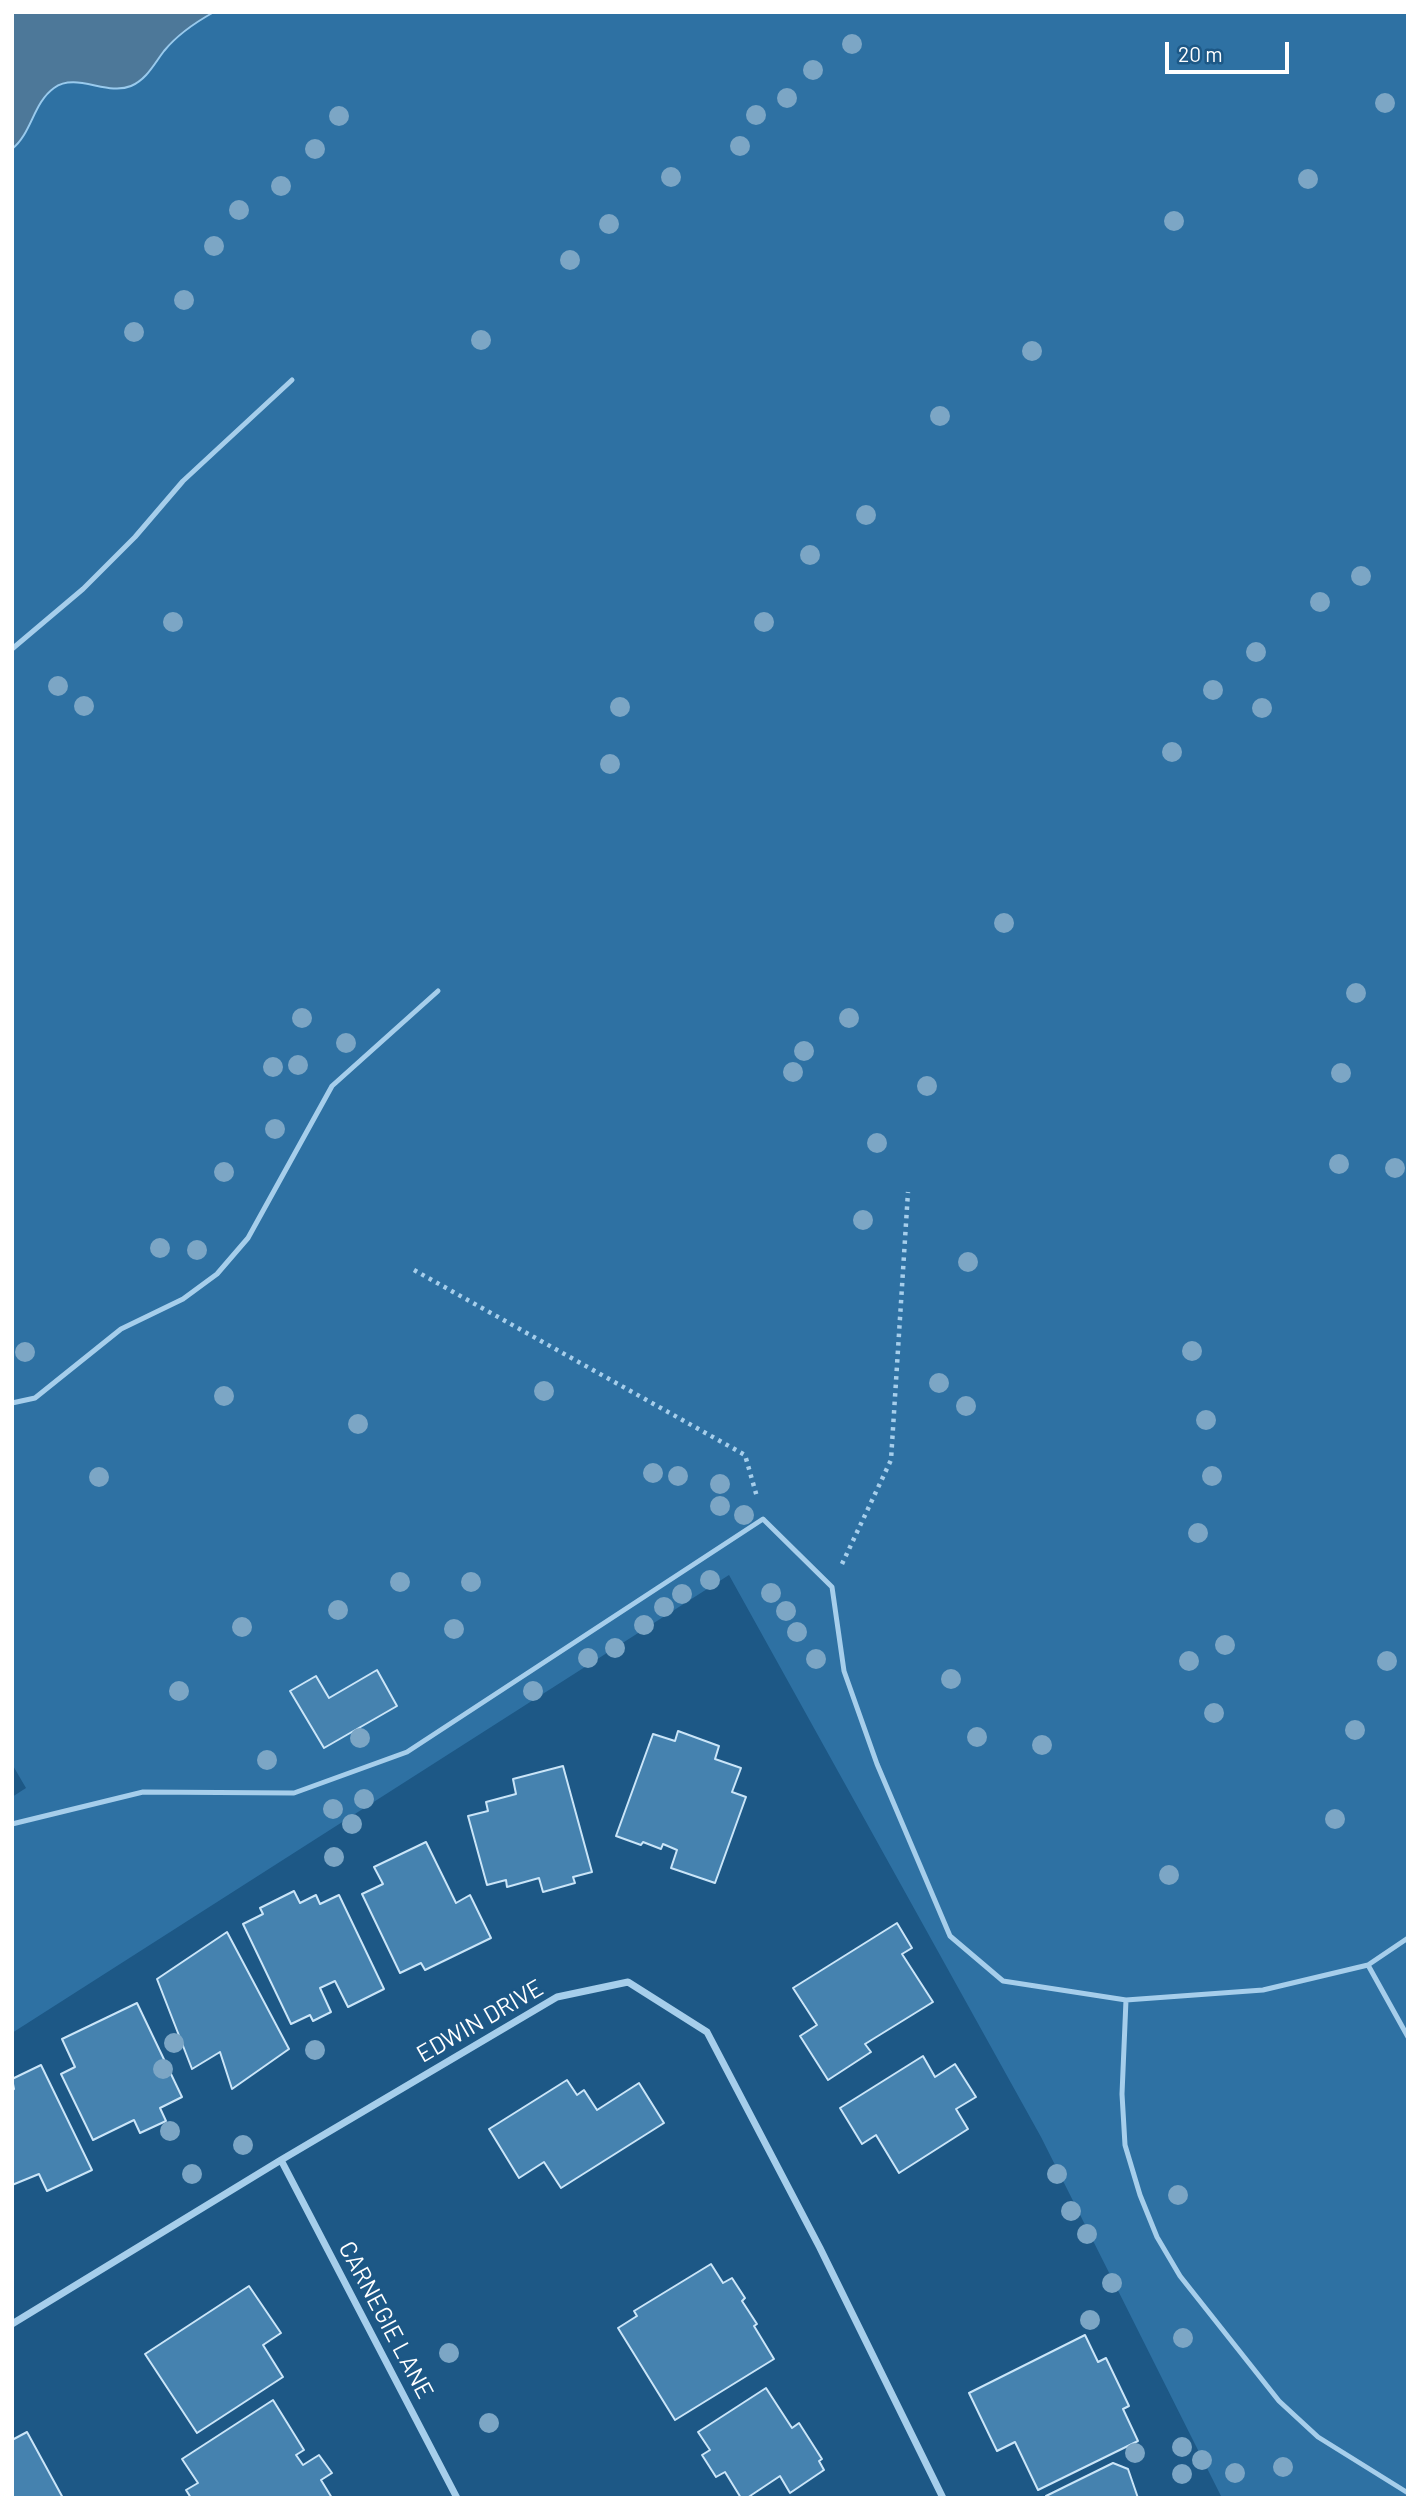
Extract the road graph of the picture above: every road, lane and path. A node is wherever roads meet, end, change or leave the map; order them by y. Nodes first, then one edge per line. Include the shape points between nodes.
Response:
1 (292, 380) dead end
2 (12, 649) edge
3 (438, 991) dead end
4 (908, 1192) dead end
5 (414, 1270) dead end
6 (12, 1403) edge
7 (763, 1519) junction
8 (832, 1587) junction
9 (12, 1824) edge
10 (1408, 1938) edge
11 (1368, 1965) junction
12 (1126, 2000) junction
13 (1408, 2037) edge
14 (281, 2160) junction
15 (12, 2324) edge
16 (1408, 2493) edge
17 (457, 2498) edge
18 (943, 2498) edge

1 - 2 lane via 183,481 83,589
3 - 6 lane via 332,1086 248,1238 217,1274 183,1299 121,1329 34,1398
4 - 8 path via 891,1460
5 - 7 path via 745,1455
7 - 8 lane
7 - 9 lane via 407,1752 294,1793 143,1792
8 - 12 lane via 844,1671 877,1763 950,1936 1003,1981
10 - 11 lane
11 - 12 lane via 1263,1990
11 - 13 lane
12 - 16 lane via 1125,2145 1157,2237 1180,2276 1279,2400 1318,2437
14 - 15 street, EDWIN DRIVE
14 - 17 street, CARNEGIE LANE
14 - 18 street, EDWIN DRIVE via 557,1997 628,1982 707,2032

